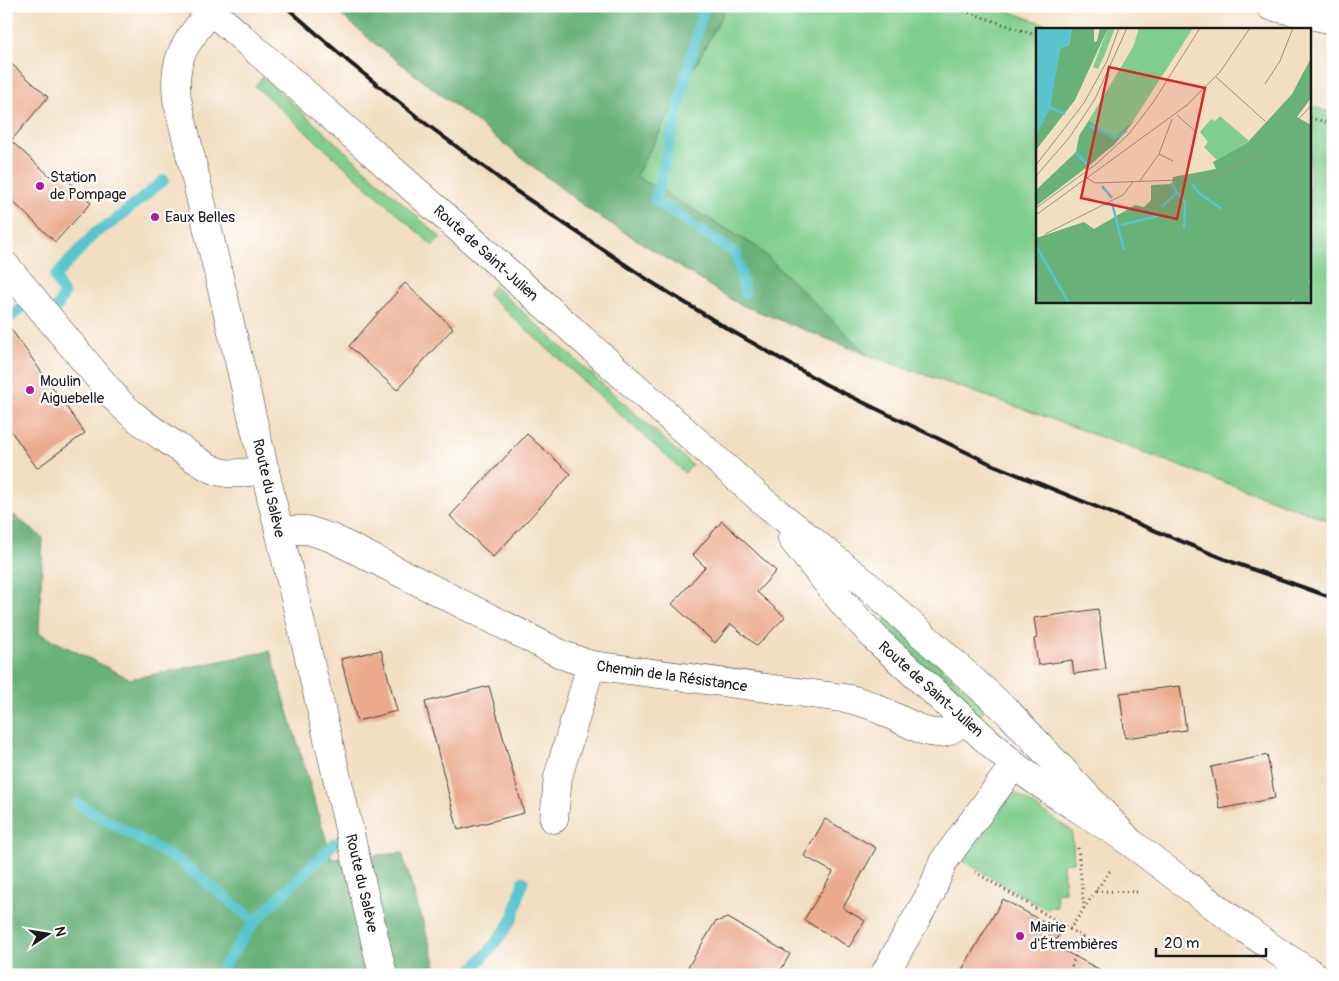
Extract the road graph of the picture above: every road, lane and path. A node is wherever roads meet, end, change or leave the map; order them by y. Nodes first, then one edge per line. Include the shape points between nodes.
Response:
1 (950, 6) edge
2 (1270, 6) edge
3 (209, 8) edge
4 (1333, 20) edge
5 (1036, 35) edge
6 (1312, 119) edge
7 (1333, 124) edge
8 (6, 266) edge
9 (265, 470) junction
10 (764, 502) junction
11 (279, 530) junction
12 (591, 665) junction
13 (965, 720) junction
14 (1034, 739) junction
15 (1014, 765) junction
16 (554, 819) dead end
17 (1130, 842) junction
18 (1078, 845) dead end
19 (947, 856) junction
20 (1114, 865) dead end
21 (1096, 891) junction
22 (1144, 892) dead end
23 (1084, 908) junction
24 (1070, 929) junction
25 (383, 975) edge
26 (884, 975) edge
27 (1067, 975) edge
28 (1314, 975) edge

1 - 5 path
2 - 4 main road
3 - 9 main road, Route du Salève via 182,50 176,76 177,99
3 - 10 main road, Route de Saint-Julien
6 - 7 path
8 - 9 main road via 137,419 214,470 236,474
9 - 11 main road, Route du Salève
10 - 13 main road, Route de Saint-Julien via 876,640
10 - 14 main road, Route de Saint-Julien via 865,583
11 - 12 main road, Chemin de la Résistance via 307,530 332,538 563,655
11 - 25 main road, Route du Salève
12 - 13 main road, Chemin de la Résistance via 850,699 931,733 951,731
12 - 16 main road via 558,777
13 - 15 main road, Route de Saint-Julien
14 - 15 main road
14 - 17 main road, Route de Saint-Julien
15 - 17 main road, Route de Saint-Julien
15 - 19 main road
17 - 28 main road, Route de Saint-Julien
18 - 23 path
19 - 24 path
19 - 26 main road via 931,893
20 - 21 path
21 - 22 path
21 - 23 path
23 - 24 path
24 - 27 path via 1082,937

